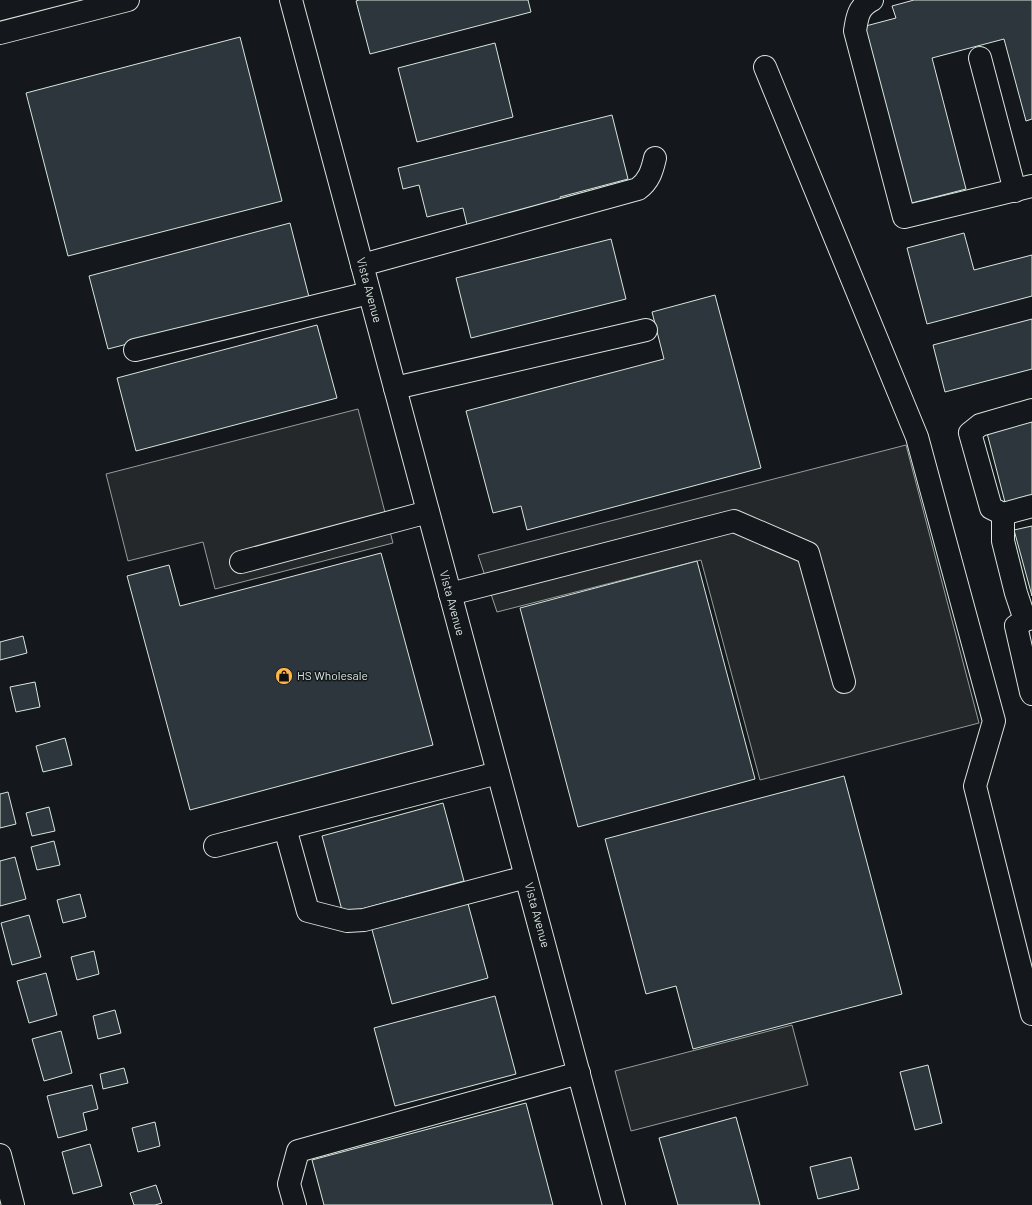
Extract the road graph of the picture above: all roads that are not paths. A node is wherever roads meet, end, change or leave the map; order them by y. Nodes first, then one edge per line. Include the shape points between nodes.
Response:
1 (128, 0) edge
2 (291, 0) edge
3 (872, 0) edge
4 (57, 9) edge
5 (0, 33) edge
6 (980, 58) dead end
7 (765, 66) dead end
8 (655, 158) dead end
9 (1023, 189) edge
10 (362, 265) junction
11 (369, 293) junction
12 (646, 330) dead end
13 (135, 350) dead end
14 (395, 388) junction
15 (1032, 410) edge
16 (1032, 506) edge
17 (428, 512) junction
18 (1003, 514) junction
19 (241, 562) dead end
20 (450, 594) junction
21 (1029, 619) edge
22 (844, 682) dead end
23 (1032, 694) edge
24 (498, 773) junction
25 (285, 828) junction
26 (215, 846) dead end
27 (526, 877) junction
28 (1032, 1014) edge
29 (579, 1073) junction
30 (0, 1155) edge
31 (13, 1205) edge
32 (295, 1205) edge
33 (614, 1205) edge

1 - 4 street
2 - 10 street, Vista Avenue
3 - 9 street via 857,15 855,31 904,217
4 - 5 street
6 - 9 street
7 - 28 street via 917,437 994,721 975,786
8 - 10 street via 648,179 638,189
10 - 11 street, Vista Avenue
11 - 13 street
11 - 14 street, Vista Avenue
12 - 14 street
14 - 17 street, Vista Avenue
15 - 18 street via 980,425 970,433 991,508
16 - 18 street
17 - 19 street
17 - 20 street, Vista Avenue
18 - 21 street via 1003,541 1016,593
20 - 22 street via 734,521 808,553
20 - 24 street, Vista Avenue
21 - 23 street via 1016,626
24 - 25 street
24 - 27 street, Vista Avenue
25 - 26 street
25 - 27 street via 308,911 347,921 364,920
27 - 29 street, Vista Avenue
29 - 32 street via 298,1151 289,1184
29 - 33 street, Vista Avenue
30 - 31 street

